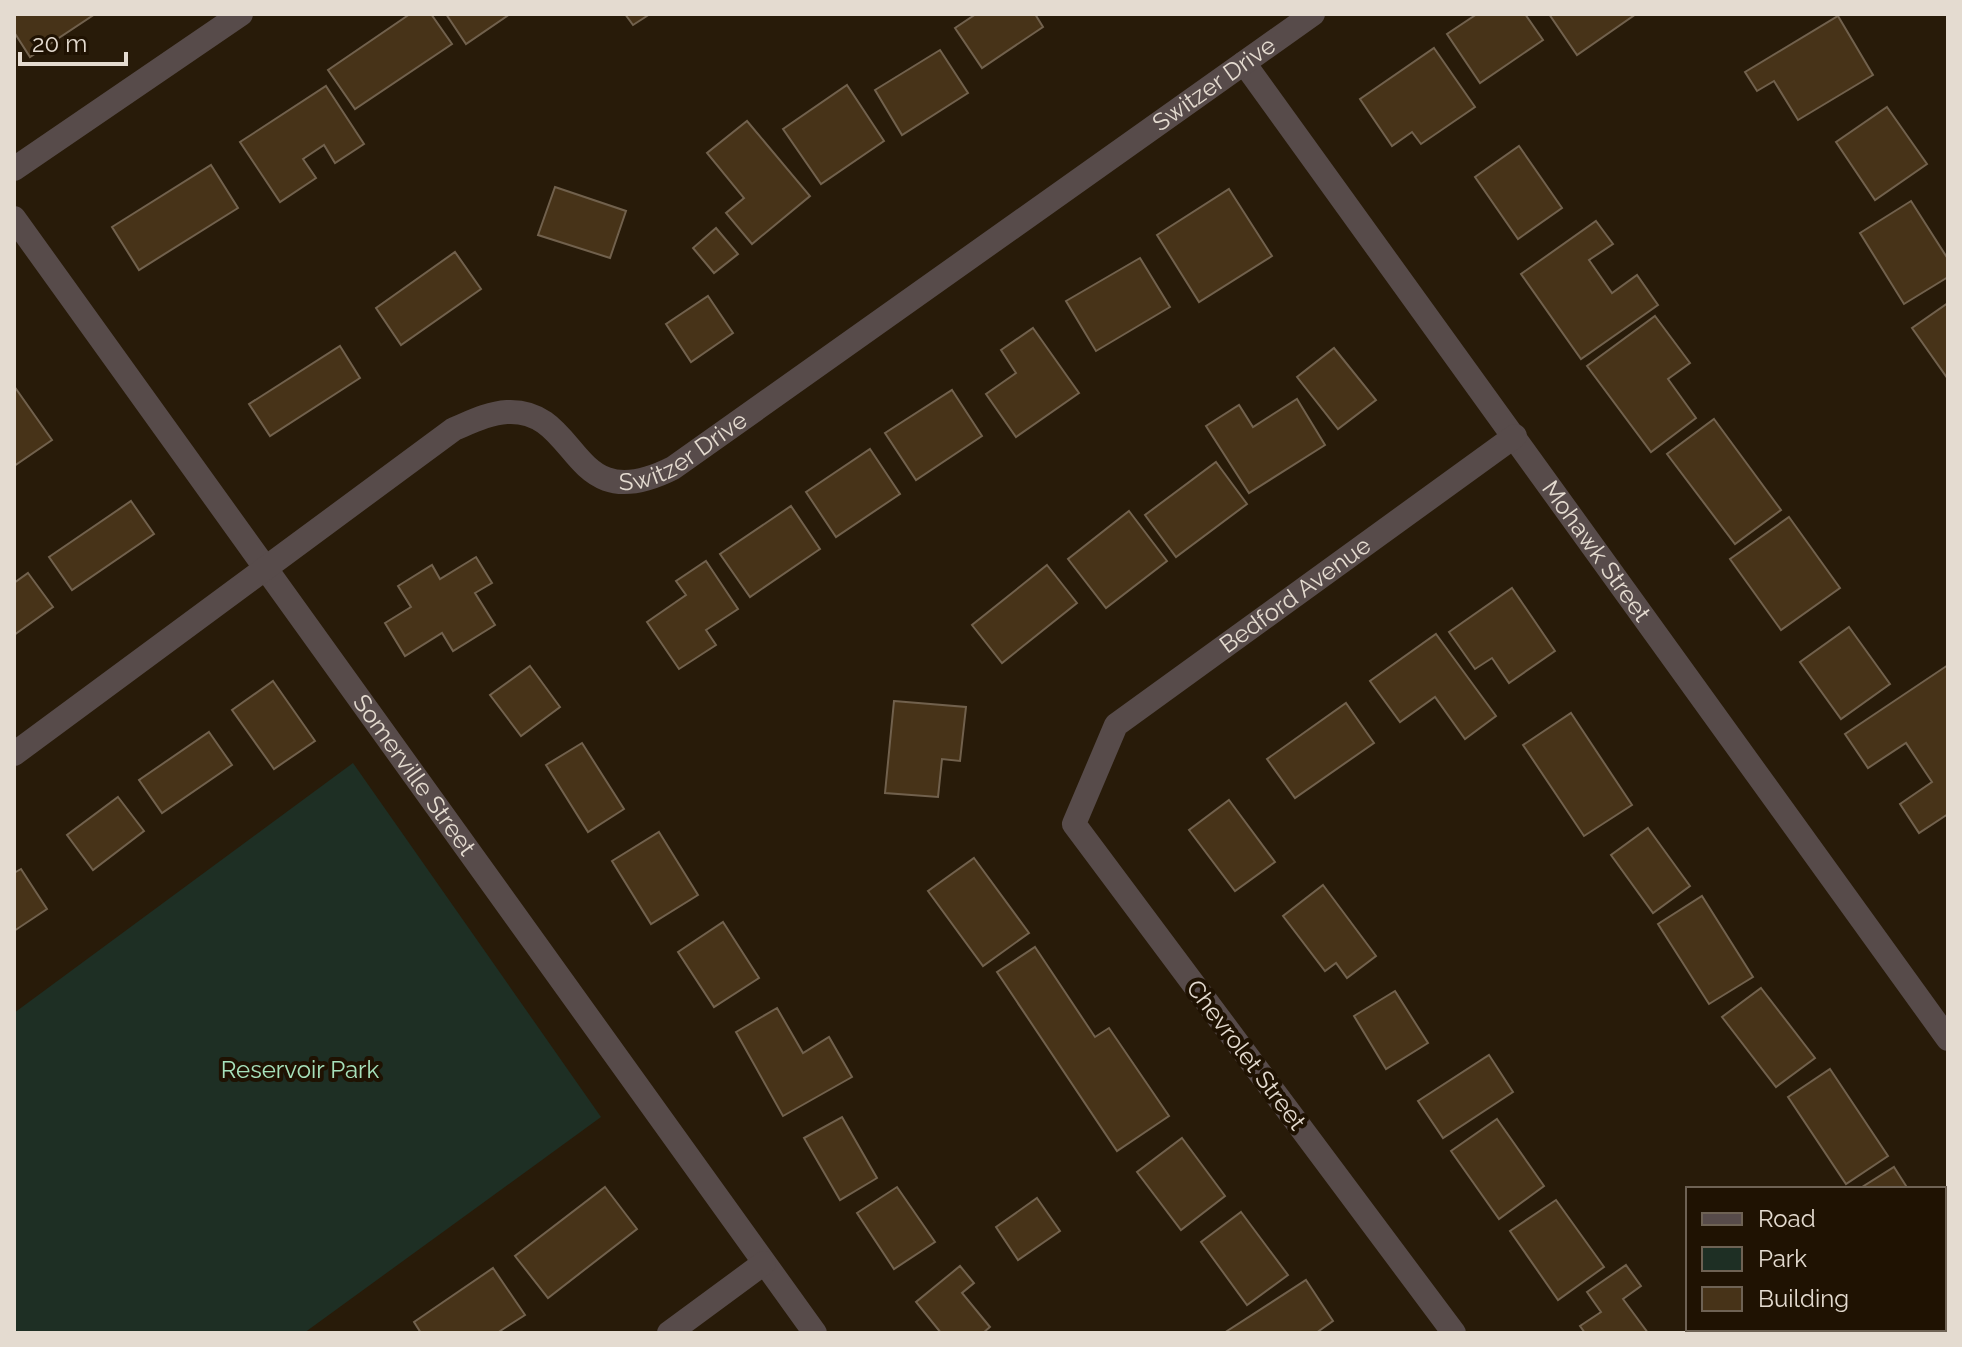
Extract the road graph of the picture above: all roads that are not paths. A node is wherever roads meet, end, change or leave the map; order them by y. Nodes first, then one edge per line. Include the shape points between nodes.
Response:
1 (241, 14) edge
2 (1313, 14) edge
3 (1244, 63) junction
4 (14, 169) edge
5 (14, 218) edge
6 (1515, 436) junction
7 (267, 568) junction
8 (14, 754) edge
9 (1097, 770) joint
10 (1948, 1039) edge
11 (764, 1263) junction
12 (669, 1333) edge
13 (815, 1333) edge
14 (1454, 1333) edge

1 - 4 street
2 - 3 street, Switzer Drive
3 - 6 street, Mohawk Street
3 - 7 street, Switzer Drive via 673,468 640,481 605,480 580,463 540,418 507,412 484,417 454,429
5 - 7 street, Somerville Street
6 - 9 street, Bedford Avenue via 1116,725
6 - 10 street, Mohawk Street
7 - 8 street, Switzer Drive
7 - 11 street, Somerville Street
9 - 14 street, Chevrolet Street via 1074,824
11 - 12 street
11 - 13 street, Somerville Street

